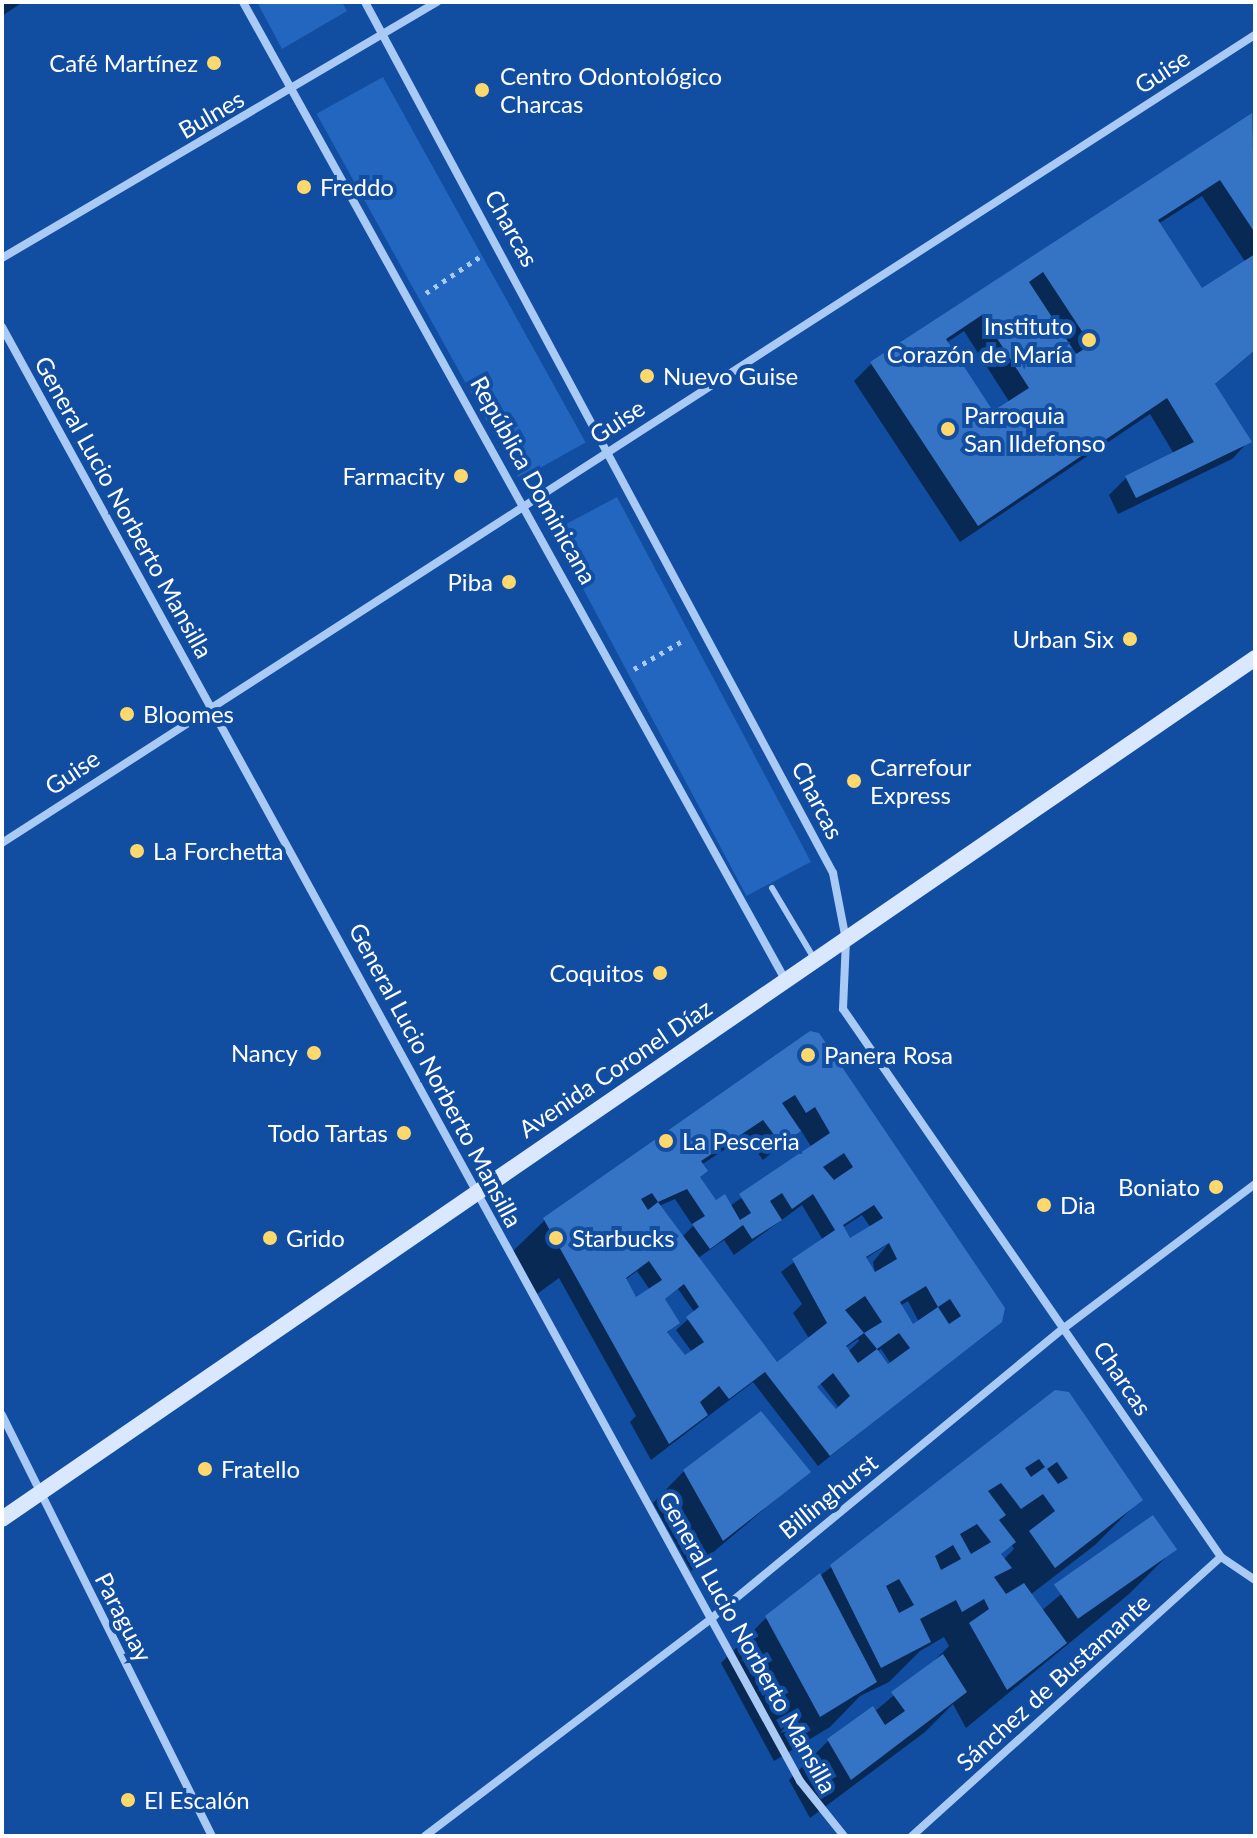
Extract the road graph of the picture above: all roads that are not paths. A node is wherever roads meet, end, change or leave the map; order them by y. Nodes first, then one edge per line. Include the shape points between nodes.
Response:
1 (243, 2) edge
2 (365, 2) edge
3 (437, 2) edge
4 (383, 35) junction
5 (1255, 35) edge
6 (291, 91) junction
7 (2, 258) edge
8 (2, 327) edge
9 (610, 450) junction
10 (525, 503) junction
11 (1255, 658) edge
12 (210, 704) junction
13 (2, 843) edge
14 (772, 888) dead end
15 (846, 940) junction
16 (815, 961) junction
17 (786, 981) junction
18 (1255, 1184) edge
19 (477, 1190) junction
20 (1064, 1328) junction
21 (2, 1415) edge
22 (40, 1493) junction
23 (2, 1519) edge
24 (1221, 1557) junction
25 (1255, 1580) edge
26 (713, 1617) junction
27 (212, 1836) edge
28 (425, 1836) edge
29 (844, 1836) edge
30 (912, 1836) edge

1 - 6 street, República Dominicana
2 - 4 street, Charcas
3 - 4 street, Bulnes
4 - 6 street, Bulnes
4 - 9 street, Charcas
5 - 9 street, Guise
6 - 7 street, Bulnes
6 - 10 street, República Dominicana
8 - 12 street, General Lucio Norberto Mansilla
9 - 10 street, Guise
9 - 15 street, Charcas via 833,873
10 - 12 street, Guise
10 - 17 street, República Dominicana
11 - 15 main road, Avenida Coronel Díaz
12 - 13 street, Guise
12 - 19 street, General Lucio Norberto Mansilla
14 - 16 lane
15 - 16 main road, Avenida Coronel Díaz
15 - 20 street, Charcas via 843,1009
16 - 17 main road, Avenida Coronel Díaz
17 - 19 main road, Avenida Coronel Díaz
18 - 20 street, Billinghurst
19 - 22 main road, Avenida Coronel Díaz
19 - 26 street, General Lucio Norberto Mansilla via 531,1298
20 - 24 street, Charcas
20 - 26 street, Billinghurst
21 - 22 street, Paraguay
22 - 23 main road, Avenida Coronel Díaz
22 - 27 street, Paraguay
24 - 25 street, Charcas
24 - 30 street, Sánchez de Bustamante
26 - 28 street, Billinghurst
26 - 29 street, General Lucio Norberto Mansilla via 800,1781

